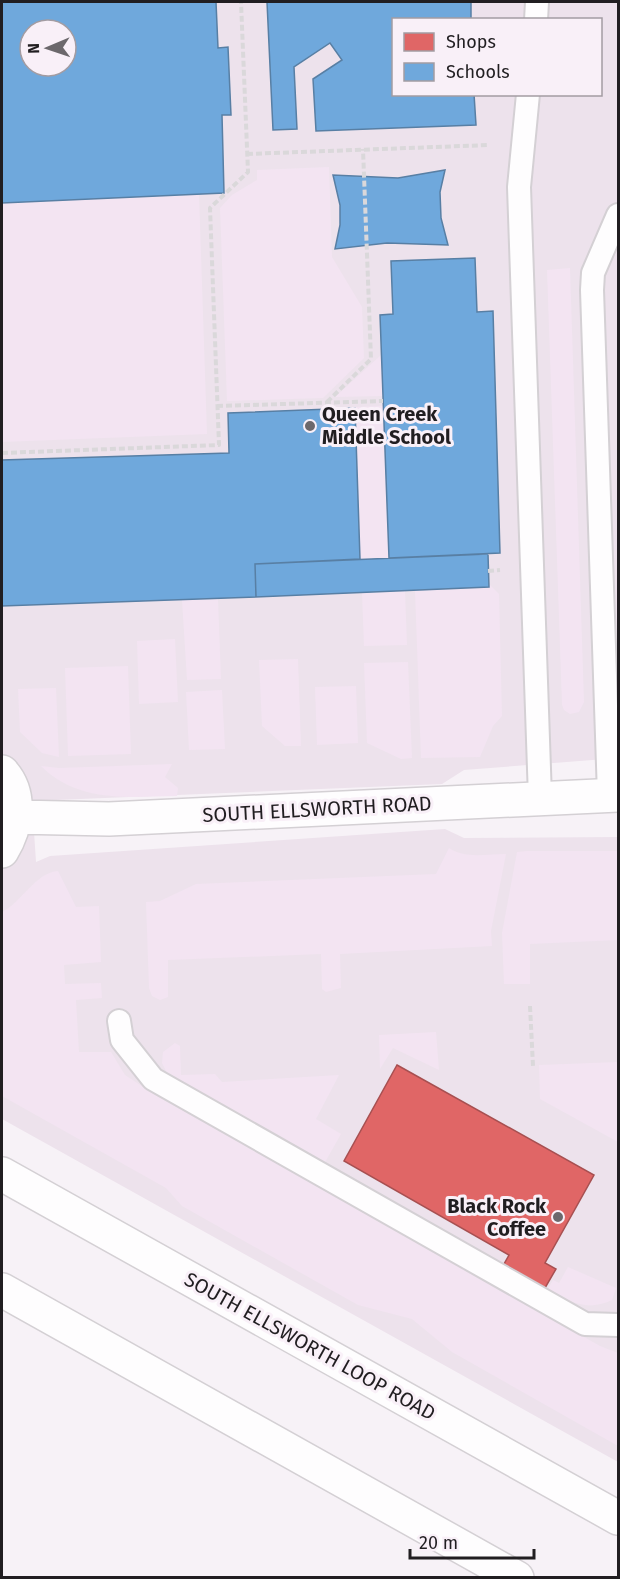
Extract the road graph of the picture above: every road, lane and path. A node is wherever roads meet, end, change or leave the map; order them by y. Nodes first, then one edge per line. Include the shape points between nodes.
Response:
1 (241, 2) edge
2 (537, 2) edge
3 (536, 18) edge
4 (528, 96) edge
5 (490, 145) dead end
6 (363, 149) junction
7 (247, 154) junction
8 (618, 215) edge
9 (383, 401) dead end
10 (327, 402) junction
11 (217, 406) junction
12 (2, 453) edge
13 (2, 772) edge
14 (614, 795) edge
15 (540, 798) junction
16 (16, 817) junction
17 (2, 851) edge
18 (530, 1006) dead end
19 (119, 1021) dead end
20 (533, 1066) dead end
21 (2, 1174) edge
22 (2, 1290) edge
23 (618, 1325) edge
24 (618, 1518) edge
25 (518, 1578) edge

1 - 7 path
2 - 3 lane
4 - 15 lane via 519,187
5 - 6 path
6 - 7 path
6 - 10 path via 370,359
7 - 11 path via 248,172 210,208
8 - 14 lane via 593,273 592,290
9 - 10 path
10 - 11 path
11 - 12 path via 219,445
13 - 16 main road via 14,796
14 - 15 main road, SOUTH ELLSWORTH ROAD
15 - 16 main road, SOUTH ELLSWORTH ROAD via 109,819
16 - 17 main road
18 - 20 path
19 - 23 lane via 122,1040 153,1079 585,1324
21 - 24 main road, SOUTH ELLSWORTH LOOP ROAD
22 - 25 main road

